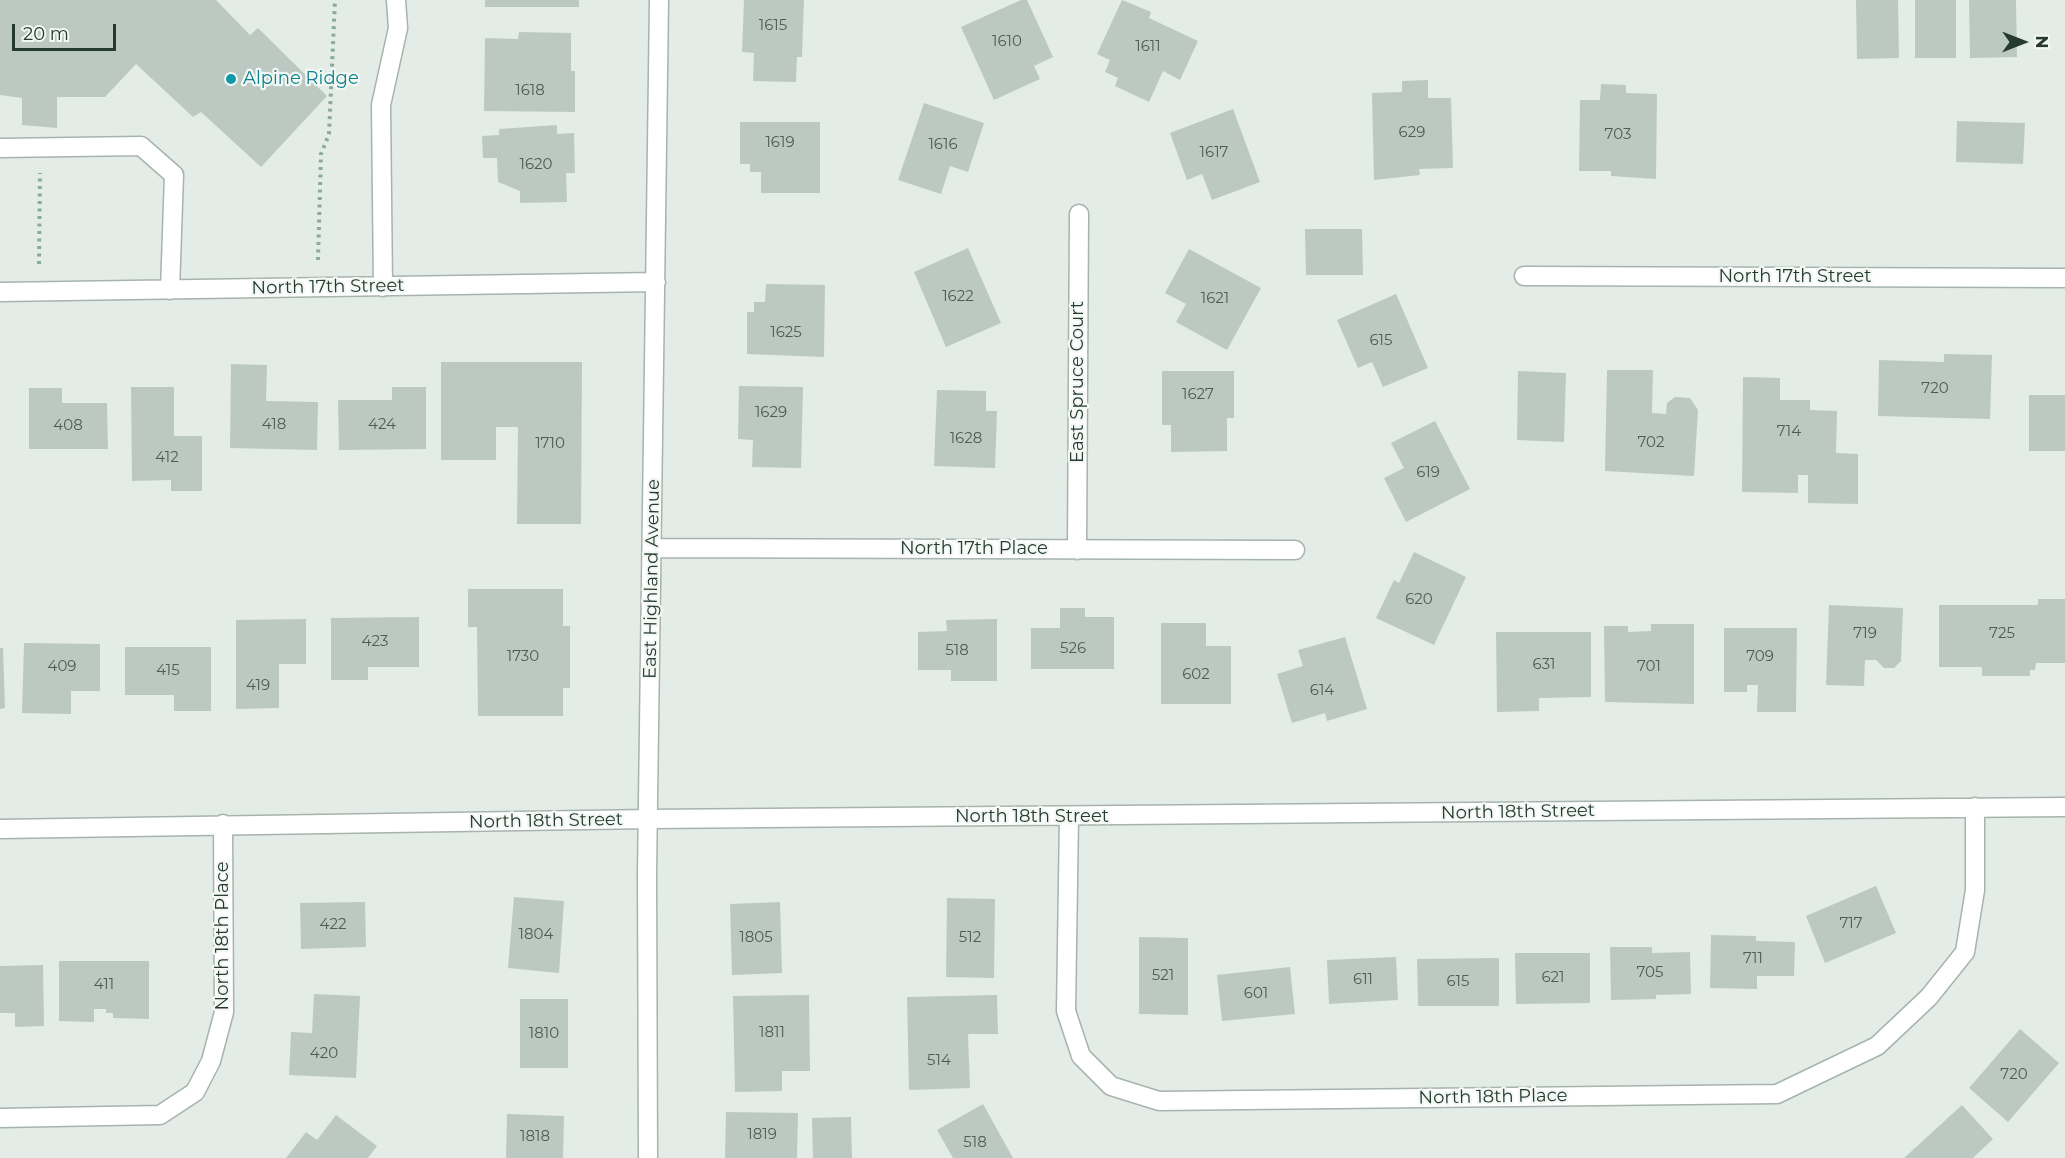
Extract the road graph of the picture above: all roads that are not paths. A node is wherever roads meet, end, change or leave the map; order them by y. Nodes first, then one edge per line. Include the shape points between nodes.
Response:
1 (396, 0) edge
2 (659, 0) edge
3 (0, 148) edge
4 (1079, 214) dead end
5 (1524, 276) dead end
6 (2065, 278) edge
7 (656, 282) junction
8 (382, 287) junction
9 (170, 290) junction
10 (0, 292) edge
11 (653, 548) junction
12 (1077, 550) junction
13 (1295, 550) dead end
14 (1976, 807) junction
15 (2065, 807) edge
16 (1069, 817) junction
17 (649, 819) junction
18 (223, 824) junction
19 (0, 829) edge
20 (0, 1118) edge
21 (648, 1158) edge

1 - 8 street via 398,28 381,105
2 - 7 street, East Highland Avenue
3 - 9 street via 141,146 174,175
4 - 12 street, East Spruce Court
5 - 6 street, North 17th Street
7 - 8 street, North 17th Street
7 - 11 street, East Highland Avenue
8 - 9 street, North 17th Street
9 - 10 street, North 17th Street
11 - 12 street, North 17th Place
11 - 17 street, East Highland Avenue
12 - 13 street, North 17th Place
14 - 15 street, North 18th Street
14 - 16 street, North 18th Street
14 - 16 street, North 18th Place via 1975,890 1965,952 1929,997 1877,1046 1778,1094 1159,1101 1111,1086 1081,1056 1066,1011
16 - 17 street, North 18th Street
17 - 18 street, North 18th Street
17 - 21 street, East Highland Avenue
18 - 19 street, North 18th Street
18 - 20 street, North 18th Place via 224,1012 211,1061 195,1092 160,1115

